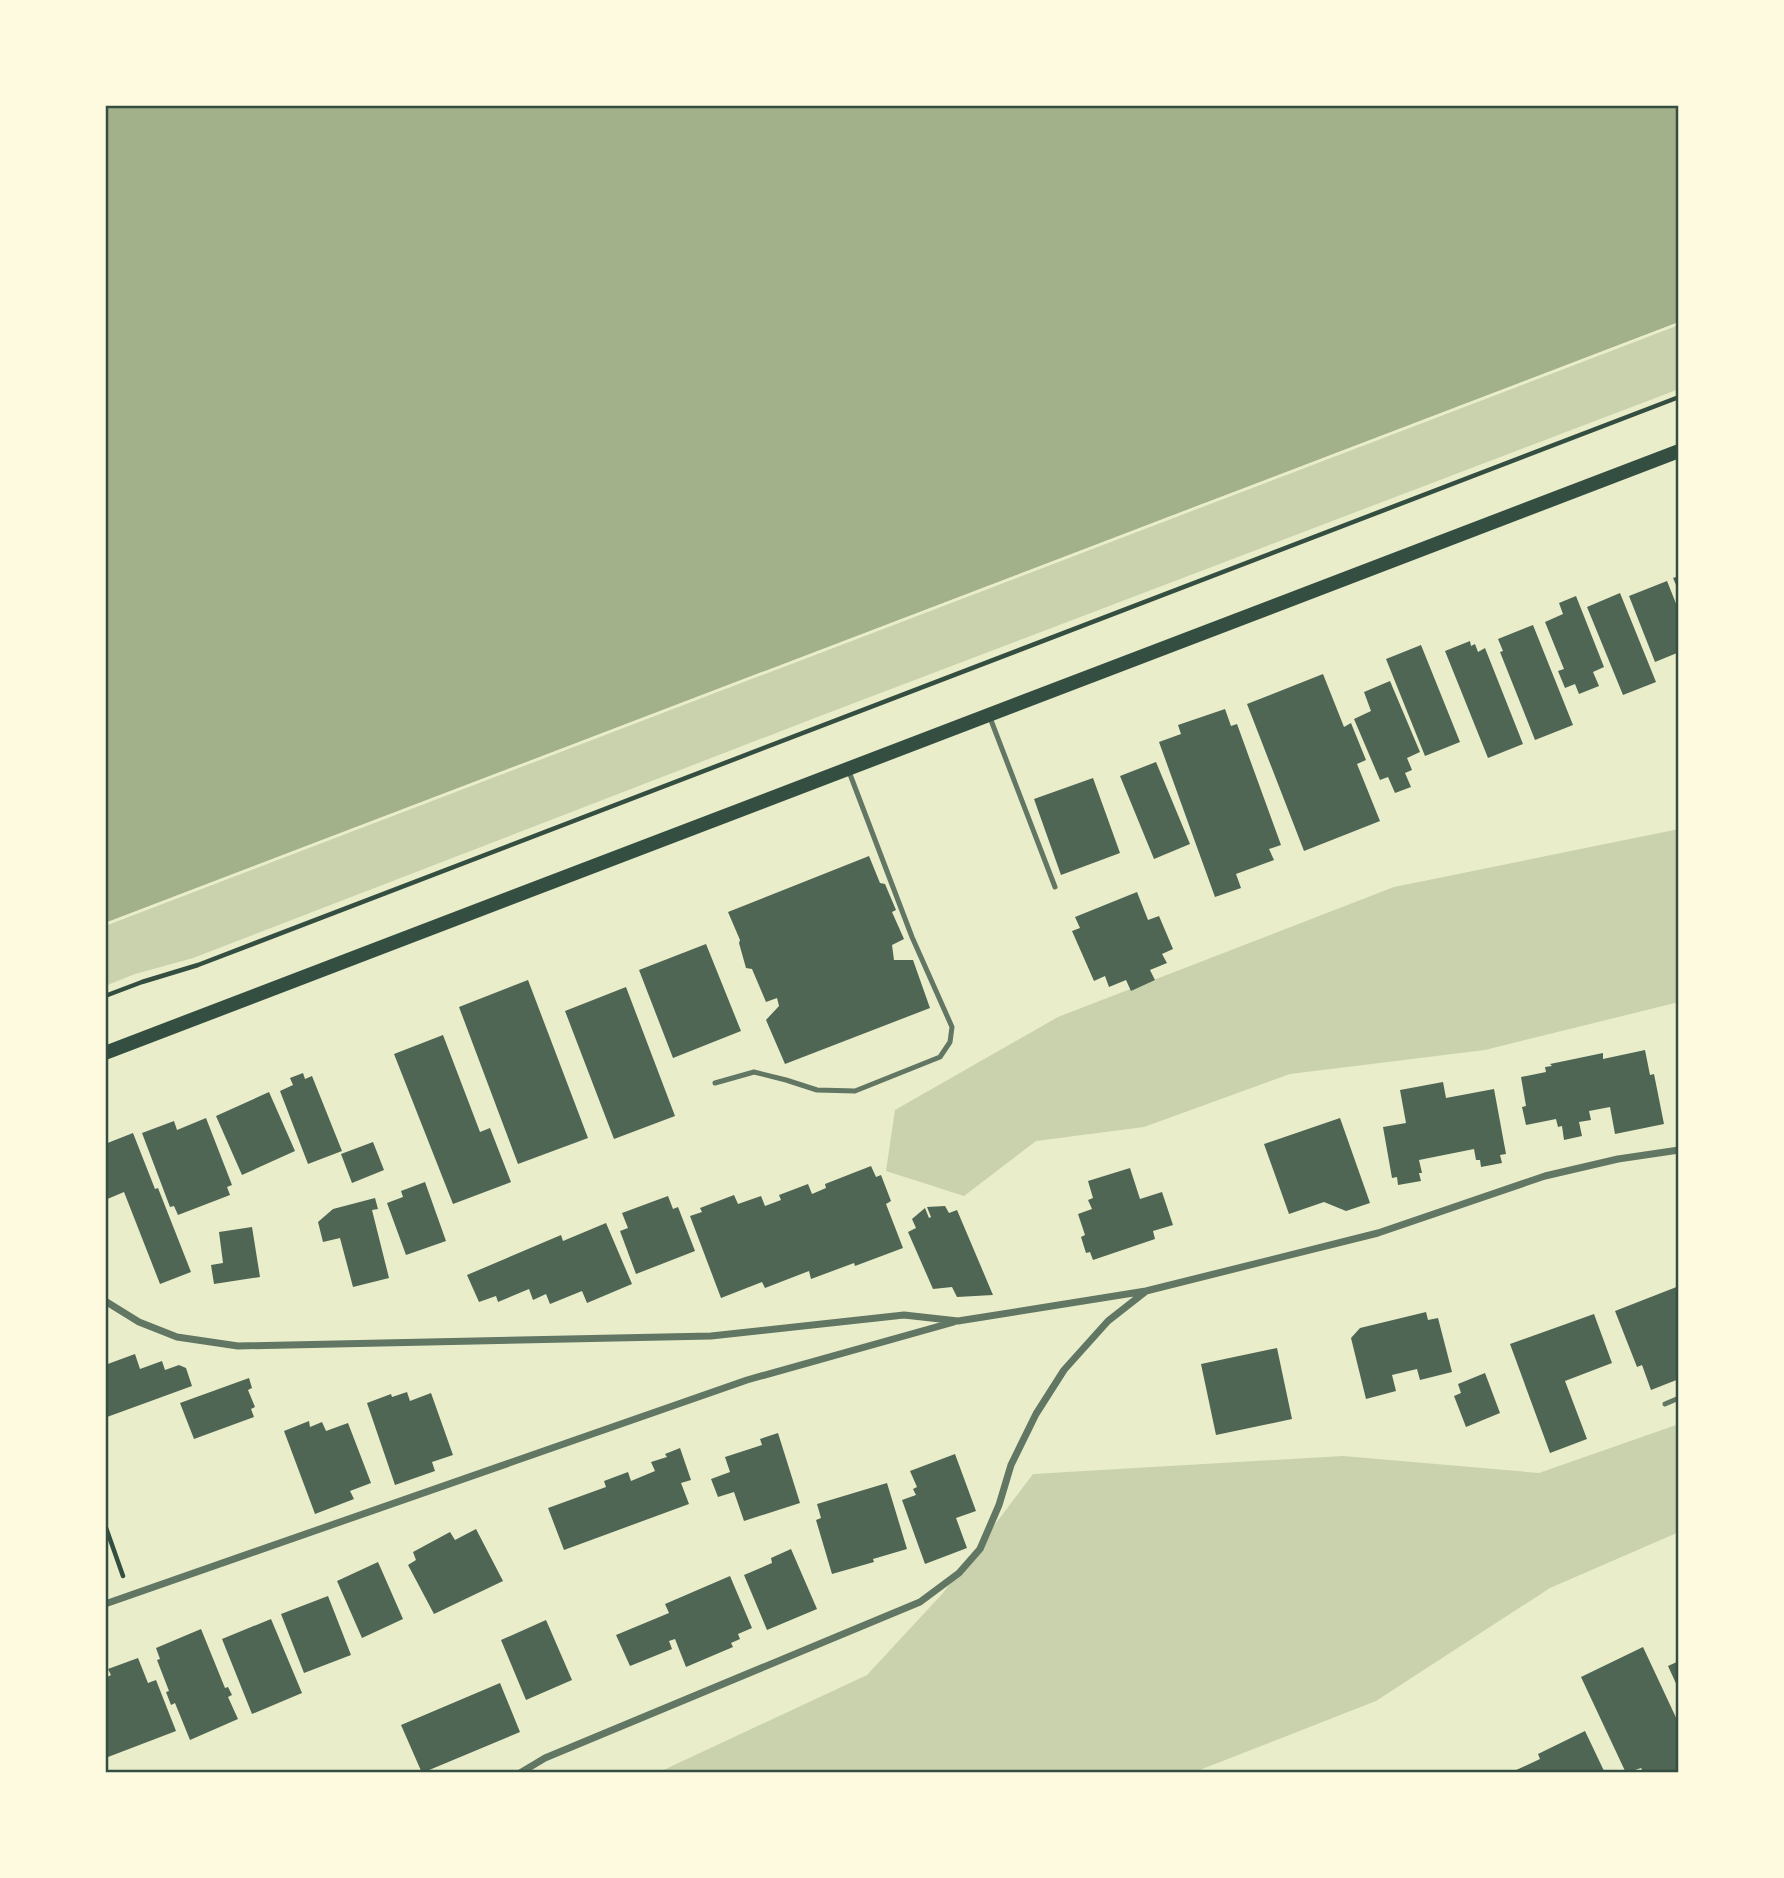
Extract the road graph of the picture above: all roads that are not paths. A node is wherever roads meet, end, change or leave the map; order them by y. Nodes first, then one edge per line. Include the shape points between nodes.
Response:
1 (1679, 451) edge
2 (989, 715) junction
3 (848, 769) junction
4 (1055, 887) dead end
5 (105, 1053) edge
6 (715, 1083) dead end
7 (1679, 1150) edge
8 (1146, 1291) junction
9 (105, 1301) edge
10 (958, 1321) junction
11 (1679, 1398) edge
12 (1665, 1404) dead end
13 (105, 1604) edge
14 (520, 1773) edge

1 - 2 main road
2 - 3 main road
2 - 4 lane
3 - 5 main road
3 - 6 lane via 952,1027 950,1042 940,1057 855,1091 817,1090 754,1072
7 - 8 street via 1545,1177 1378,1233
8 - 10 street
8 - 14 street via 1108,1321 1064,1370 1011,1465 980,1549 959,1573 920,1602 545,1758
9 - 10 street via 139,1322 177,1337 238,1346 711,1336 904,1315
10 - 13 street via 747,1380
11 - 12 lane

